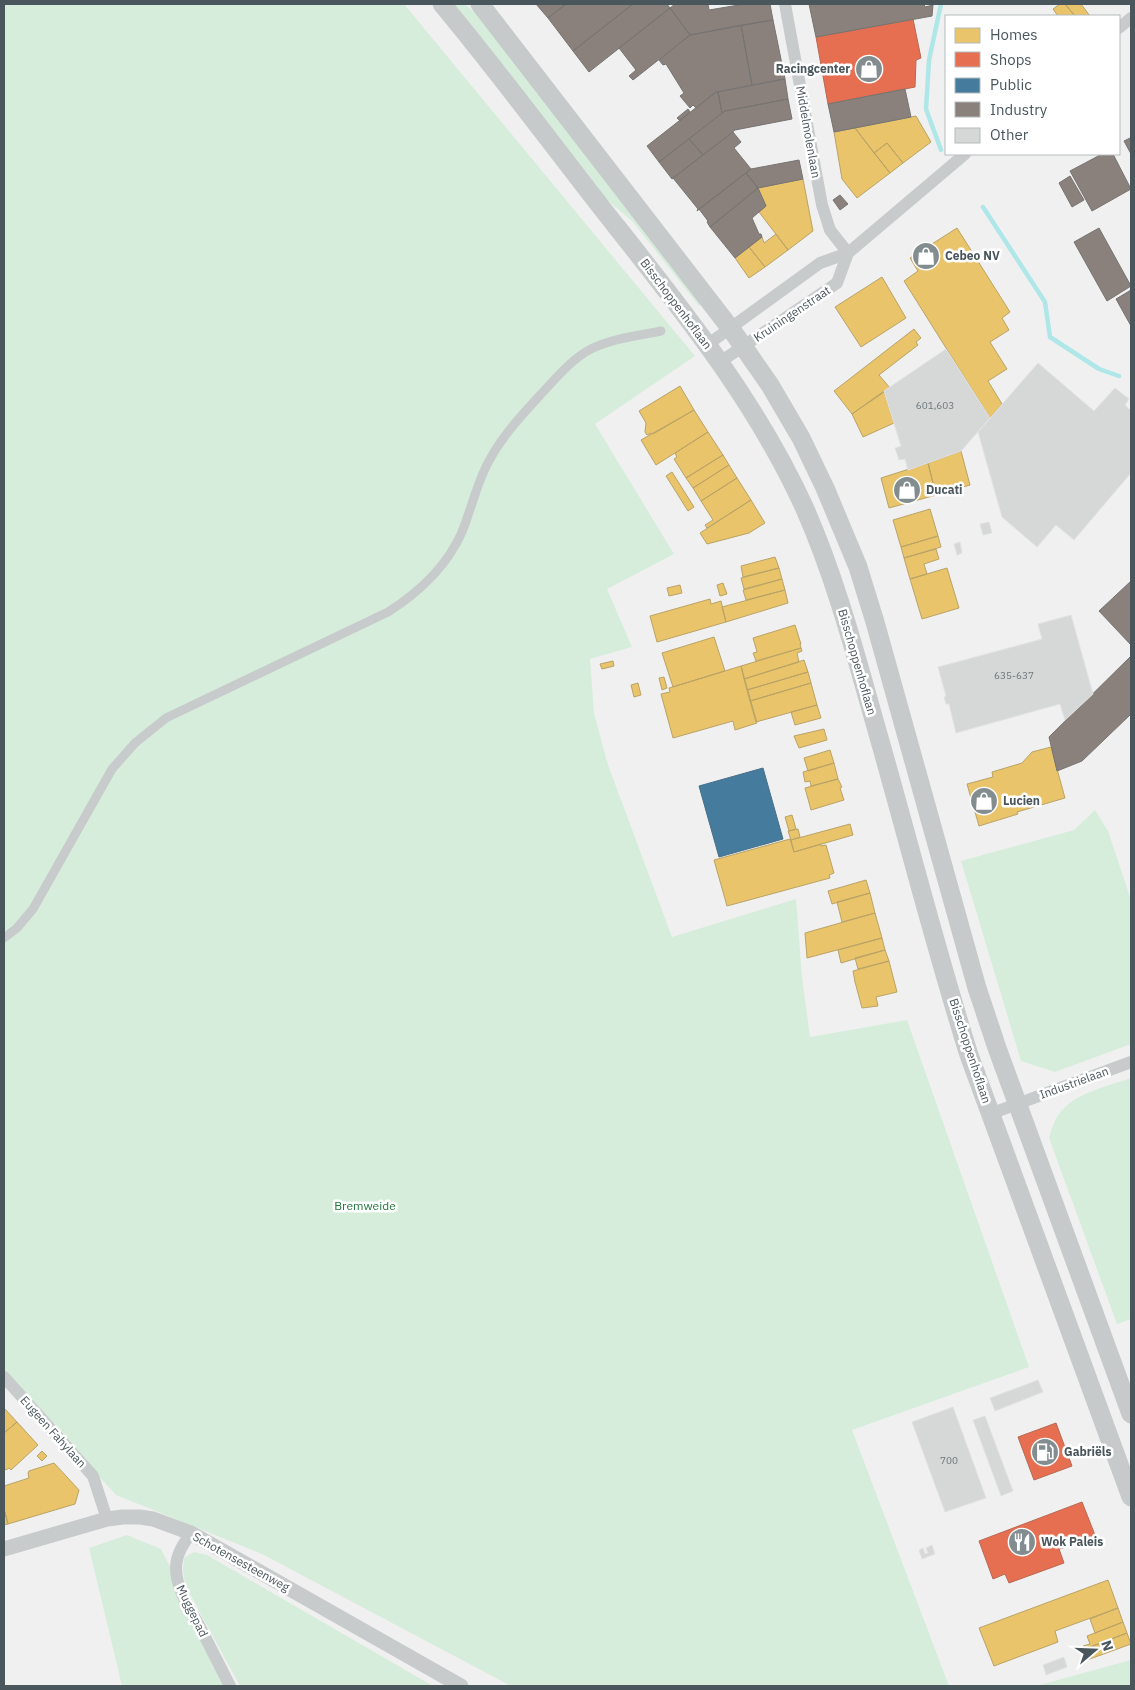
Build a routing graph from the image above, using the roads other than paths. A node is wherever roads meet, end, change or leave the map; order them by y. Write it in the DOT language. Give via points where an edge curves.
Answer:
graph roads {
  1 [pos="442,4"];
  2 [pos="480,4"];
  3 [pos="785,4"];
  4 [pos="1131,18"];
  5 [pos="1120,27"];
  6 [pos="964,155"];
  7 [pos="848,253"];
  8 [pos="732,329"];
  9 [pos="661,331"];
  10 [pos="707,345"];
  11 [pos="744,346"];
  12 [pos="720,362"];
  13 [pos="4,938"];
  14 [pos="1131,1062"];
  15 [pos="1017,1104"];
  16 [pos="990,1114"];
  17 [pos="4,1377"];
  18 [pos="1131,1414"];
  19 [pos="1131,1498"];
  20 [pos="107,1519"];
  21 [pos="191,1534"];
  22 [pos="4,1549"];
  23 [pos="230,1686"];
  24 [pos="461,1686"];
  1 -- 10 [label="main road, Bisschoppenhoflaan"];
  2 -- 8 [label="main road"];
  3 -- 7 [label="street, Middelmolenlaan" via="822,205 830,230"];
  4 -- 5 [label="street"];
  6 -- 7 [label="street, Kruiningenstraat"];
  7 -- 8 [label="street, Kruiningenstraat" via="820,263"];
  7 -- 11 [label="street, Kruiningenstraat" via="837,283"];
  8 -- 10 [label="street, Kruiningenstraat"];
  8 -- 11 [label="main road"];
  9 -- 13 [label="street" via="624,337 590,350 554,380 498,445 454,547 439,569 413,594 388,612 166,718 135,742 112,769 33,909"];
  10 -- 12 [label="main road, Bisschoppenhoflaan"];
  11 -- 12 [label="street, Kruiningenstraat"];
  11 -- 15 [label="main road" via="782,404 813,461 858,568 876,622 977,988"];
  12 -- 16 [label="main road, Bisschoppenhoflaan" via="780,459 825,559 863,679 960,1026"];
  14 -- 15 [label="street, Industrielaan"];
  15 -- 16 [label="street, Industrielaan"];
  15 -- 18 [label="main road"];
  16 -- 19 [label="main road, Bisschoppenhoflaan"];
  17 -- 20 [label="street, Eugeen Fahylaan" via="93,1476"];
  20 -- 21 [label="street, Schotensesteenweg" via="153,1519"];
  20 -- 22 [label="street, Schotensesteenweg"];
  21 -- 23 [label="street, Muggepad" via="178,1555 177,1578"];
  21 -- 24 [label="street, Schotensesteenweg"];
}
